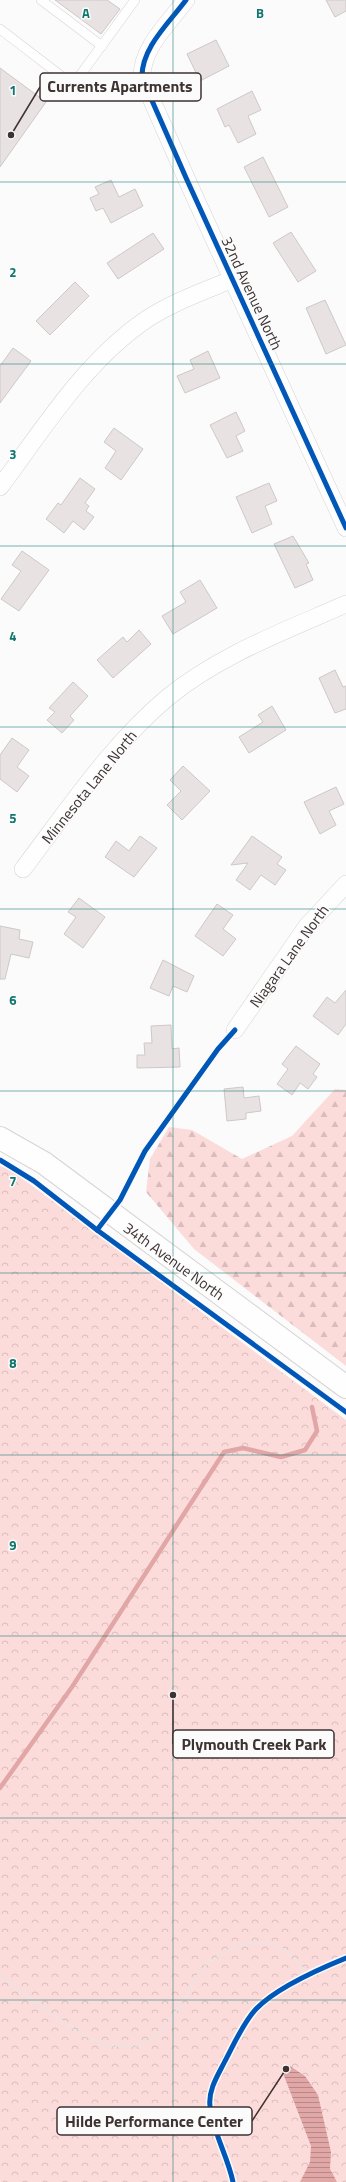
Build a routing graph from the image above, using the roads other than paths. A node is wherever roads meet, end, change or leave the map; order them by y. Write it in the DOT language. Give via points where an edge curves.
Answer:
graph roads {
  1 [pos="41,0"];
  2 [pos="135,0"];
  3 [pos="186,0"];
  4 [pos="0,30"];
  5 [pos="102,46"];
  6 [pos="232,279"];
  7 [pos="0,487"];
  8 [pos="346,528"];
  9 [pos="346,604"];
  10 [pos="23,869"];
  11 [pos="346,884"];
  12 [pos="235,1030"];
  13 [pos="0,1138"];
  14 [pos="346,1387"];
  1 -- 5 [label="lane"];
  2 -- 5 [label="lane"];
  3 -- 6 [label="street, 32nd Avenue North" via="147,53 142,66 142,78"];
  4 -- 5 [label="lane" via="73,85"];
  6 -- 7 [label="street" via="149,318 121,338 96,361"];
  6 -- 8 [label="street, 32nd Avenue North"];
  9 -- 10 [label="street, Minnesota Lane North" via="252,646 208,670 167,698 130,733 98,770"];
  11 -- 12 [label="street, Niagara Lane North" via="307,926"];
  13 -- 14 [label="street, 34th Avenue North" via="44,1163"];
}
